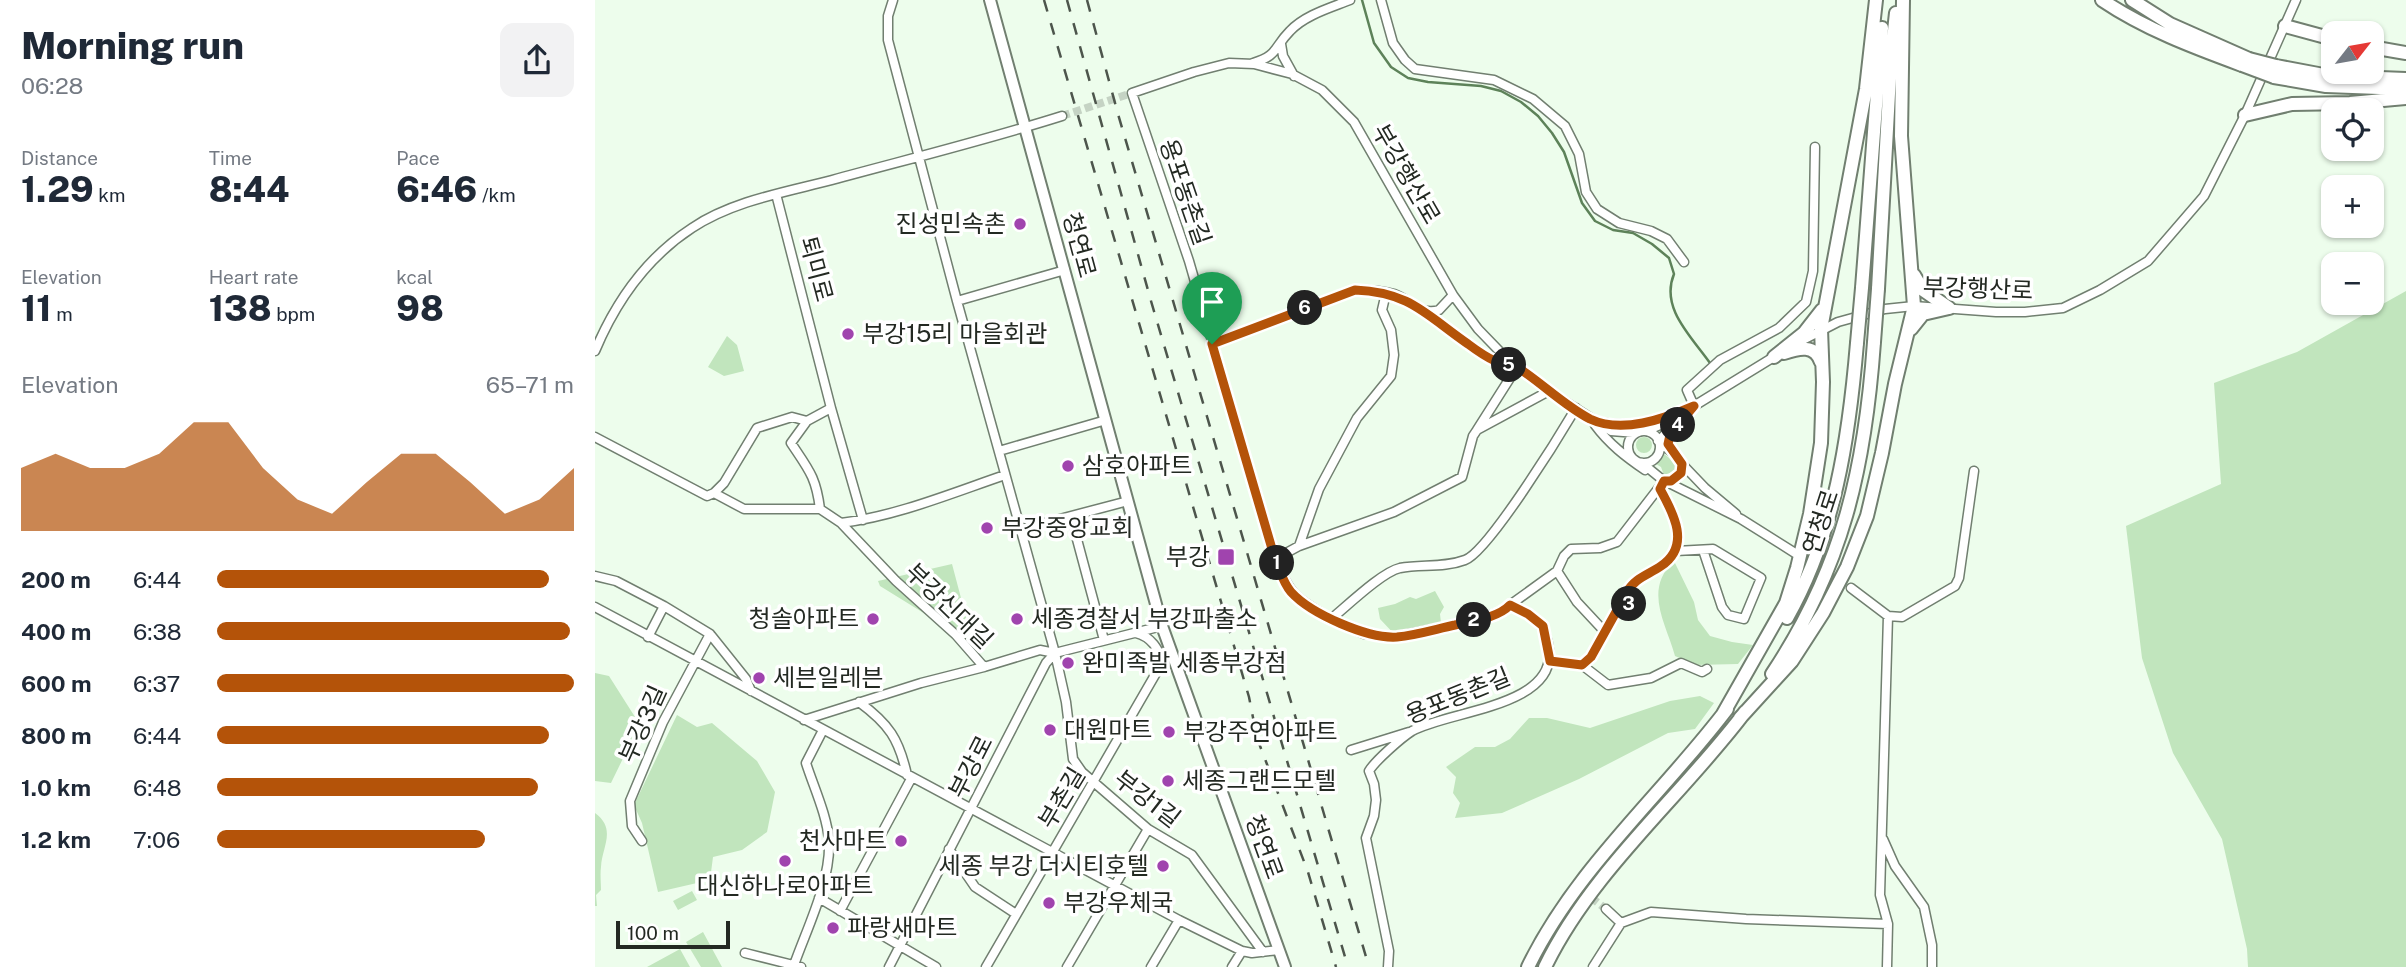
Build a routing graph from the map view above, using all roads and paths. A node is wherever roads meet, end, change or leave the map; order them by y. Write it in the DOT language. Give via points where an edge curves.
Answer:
graph roads {
  1 [pos="893,0"];
  2 [pos="990,0"];
  3 [pos="1350,0"];
  4 [pos="1381,0"];
  5 [pos="1879,0"];
  6 [pos="1900,0"];
  7 [pos="2102,0"];
  8 [pos="2132,0"];
  9 [pos="2137,0"];
  10 [pos="2296,0"];
  11 [pos="2169,24"];
  12 [pos="2285,26"];
  13 [pos="2321,36"];
  14 [pos="1281,44"];
  15 [pos="2384,49"];
  16 [pos="2406,53"];
  17 [pos="2245,62"];
  18 [pos="1249,64"];
  19 [pos="2275,71"];
  20 [pos="1294,76"];
  21 [pos="2406,79"];
  22 [pos="2406,89"];
  23 [pos="1132,93"];
  24 [pos="2406,98"];
  25 [pos="2245,115"];
  26 [pos="1062,116"];
  27 [pos="1025,127"];
  28 [pos="1815,147"];
  29 [pos="919,157"];
  30 [pos="776,194"];
  31 [pos="1684,262"];
  32 [pos="1065,270"];
  33 [pos="1912,271"];
  34 [pos="1386,293"];
  35 [pos="1453,295"];
  36 [pos="1828,297"];
  37 [pos="957,301"];
  38 [pos="1914,306"];
  39 [pos="1949,308"];
  40 [pos="1424,312"];
  41 [pos="1821,329"];
  42 [pos="1907,335"];
  43 [pos="1212,344"];
  44 [pos="595,351"];
  45 [pos="1774,357"];
  46 [pos="1517,367"];
  47 [pos="1822,369"];
  48 [pos="1549,391"];
  49 [pos="831,408"];
  50 [pos="1576,408"];
  51 [pos="1691,409"];
  52 [pos="1592,419"];
  53 [pos="1106,420"];
  54 [pos="807,421"];
  55 [pos="1478,430"];
  56 [pos="1640,432"];
  57 [pos="595,437"];
  58 [pos="1658,441"];
  59 [pos="999,451"];
  60 [pos="1629,452"];
  61 [pos="1673,453"];
  62 [pos="1642,463"];
  63 [pos="1682,464"];
  64 [pos="1974,471"];
  65 [pos="1005,475"];
  66 [pos="1662,485"];
  67 [pos="714,493"];
  68 [pos="1128,501"];
  69 [pos="820,509"];
  70 [pos="1071,517"];
  71 [pos="1741,519"];
  72 [pos="863,520"];
  73 [pos="841,523"];
  74 [pos="1022,529"];
  75 [pos="1299,546"];
  76 [pos="1703,550"];
  77 [pos="1677,551"];
  78 [pos="1795,553"];
  79 [pos="1275,559"];
  80 [pos="1557,571"];
  81 [pos="595,576"];
  82 [pos="1851,588"];
  83 [pos="1510,605"];
  84 [pos="664,606"];
  85 [pos="595,607"];
  86 [pos="1888,616"];
  87 [pos="1331,619"];
  88 [pos="1162,626"];
  89 [pos="1605,632"];
  90 [pos="1136,633"];
  91 [pos="710,634"];
  92 [pos="648,636"];
  93 [pos="1104,640"];
  94 [pos="1170,649"];
  95 [pos="1055,653"];
  96 [pos="1550,661"];
  97 [pos="694,662"];
  98 [pos="1164,663"];
  99 [pos="1582,665"];
  100 [pos="985,667"];
  101 [pos="1707,669"];
  102 [pos="751,691"];
  103 [pos="859,702"];
  104 [pos="1723,715"];
  105 [pos="1740,718"];
  106 [pos="804,720"];
  107 [pos="823,730"];
  108 [pos="1412,731"];
  109 [pos="1350,750"];
  110 [pos="909,776"];
  111 [pos="1094,782"];
  112 [pos="971,809"];
  113 [pos="1148,829"];
  114 [pos="1883,838"];
  115 [pos="642,841"];
  116 [pos="949,849"];
  117 [pos="1051,853"];
  118 [pos="1114,887"];
  119 [pos="819,898"];
  120 [pos="1607,909"];
  121 [pos="840,911"];
  122 [pos="1016,914"];
  123 [pos="1179,920"];
  124 [pos="1621,923"];
  125 [pos="1888,924"];
  126 [pos="900,945"];
  127 [pos="1279,950"];
  128 [pos="1242,951"];
  129 [pos="1263,952"];
  130 [pos="745,953"];
  131 [pos="797,966"];
  132 [pos="889,967"];
  133 [pos="936,967"];
  134 [pos="986,967"];
  135 [pos="1067,967"];
  136 [pos="1151,967"];
  137 [pos="1233,967"];
  138 [pos="1285,967"];
  139 [pos="1388,967"];
  140 [pos="1528,967"];
  141 [pos="1545,967"];
  142 [pos="1593,967"];
  143 [pos="1887,967"];
  144 [pos="1932,967"];
  1 -- 29 [label="street" via="888,40"];
  2 -- 27 [label="main road, 청연로"];
  3 -- 14 [label="street" via="1309,17"];
  4 -- 31 [label="street" via="1393,43 1415,69 1494,80 1533,99 1565,125 1579,154 1586,192 1597,209 1619,223 1667,239"];
  5 -- 36 [label="highway"];
  5 -- 104 [label="highway, 연청로, bridge" via="1881,33 1862,288 1844,455 1833,505 1800,595"];
  6 -- 33 [label="highway" via="1901,136"];
  6 -- 105 [label="highway, 연청로, bridge" via="1891,58 1870,396 1849,511 1808,613 1785,655"];
  7 -- 17 [label="highway" via="2130,19 2187,45"];
  8 -- 11 [label="highway"];
  9 -- 11 [label="highway"];
  10 -- 12 [label="street, 부강행산로"];
  11 -- 17 [label="highway"];
  12 -- 13 [label="highway"];
  12 -- 25 [label="street, 부강행산로"];
  14 -- 18 [label="street" via="1265,60"];
  14 -- 20 [label="street"];
  15 -- 16 [label="highway"];
  17 -- 19 [label="highway, bridge"];
  18 -- 20 [label="street, 부강행산로"];
  18 -- 23 [label="street, 부강행산로" via="1229,63"];
  19 -- 21 [label="highway"];
  19 -- 22 [label="highway" via="2326,86"];
  20 -- 35 [label="street, 부강행산로" via="1322,90 1354,122"];
  23 -- 43 [label="street, 용포동촌길"];
  24 -- 25 [label="highway" via="2292,104"];
  25 -- 39 [label="street, 부강행산로" via="2204,196 2148,261 2063,308 1996,312"];
  26 -- 27 [label="street"];
  27 -- 29 [label="street"];
  27 -- 32 [label="main road, 청연로"];
  28 -- 51 [label="street" via="1813,271 1806,302 1780,328 1720,360 1703,375 1687,390"];
  29 -- 30 [label="street"];
  29 -- 37 [label="street"];
  30 -- 44 [label="street" via="716,215 664,249 621,297"];
  30 -- 49 [label="street, 퇴미로"];
  32 -- 37 [label="street"];
  32 -- 53 [label="main road, 청연로"];
  33 -- 38 [label="highway"];
  33 -- 39 [label="highway" via="1923,290"];
  34 -- 40 [label="street"];
  34 -- 43 [label="street" via="1355,290 1339,294"];
  34 -- 75 [label="street" via="1383,310 1394,355 1391,376 1357,418 1319,489"];
  35 -- 40 [label="street" via="1439,310"];
  35 -- 46 [label="street, 부강행산로" via="1478,329"];
  36 -- 41 [label="highway"];
  36 -- 45 [label="highway" via="1804,333"];
  37 -- 59 [label="street"];
  38 -- 39 [label="street, 부강행산로"];
  38 -- 41 [label="street, 부강행산로" via="1885,309"];
  38 -- 42 [label="highway"];
  39 -- 42 [label="highway" via="1923,314"];
  40 -- 46 [label="street" via="1468,345 1497,362"];
  41 -- 45 [label="street, 부강행산로"];
  41 -- 47 [label="highway"];
  42 -- 105 [label="highway" via="1867,516 1847,567 1792,661"];
  43 -- 79 [label="street, 용포동촌길"];
  45 -- 47 [label="highway" via="1804,347 1819,356"];
  45 -- 51 [label="street, 부강행산로"];
  46 -- 48 [label="street, 부강행산로"];
  46 -- 55 [label="street"];
  47 -- 104 [label="highway" via="1821,443 1797,568 1786,603"];
  48 -- 50 [label="street, 부강행산로"];
  48 -- 55 [label="street"];
  49 -- 54 [label="street"];
  49 -- 72 [label="street"];
  50 -- 52 [label="street, 부강행산로"];
  50 -- 87 [label="street" via="1507,516 1477,552 1467,560 1397,569"];
  51 -- 52 [label="street" via="1626,425"];
  51 -- 56 [label="street"];
  51 -- 58 [label="street, 부강행산로"];
  51 -- 61 [label="street, 부강행산로" via="1670,435"];
  52 -- 56 [label="street" via="1611,431"];
  52 -- 60 [label="street"];
  52 -- 66 [label="street" via="1606,439"];
  53 -- 59 [label="street"];
  53 -- 68 [label="main road, 청연로"];
  54 -- 67 [label="street" via="792,417 757,428"];
  54 -- 69 [label="street" via="791,443 817,486"];
  55 -- 75 [label="street" via="1462,478 1394,512"];
  56 -- 58 [label="street" via="1653,434"];
  56 -- 60 [label="street" via="1630,439"];
  57 -- 67 [label="street" via="706,496"];
  58 -- 61 [label="street"];
  58 -- 62 [label="street, 부강행산로" via="1655,458"];
  59 -- 65 [label="street"];
  60 -- 62 [label="street"];
  61 -- 63 [label="street"];
  62 -- 66 [label="street"];
  63 -- 66 [label="street" via="1681,473"];
  63 -- 71 [label="street"];
  64 -- 86 [label="street" via="1955,586 1902,617"];
  65 -- 72 [label="street"];
  65 -- 74 [label="street"];
  66 -- 71 [label="street"];
  66 -- 77 [label="street" via="1675,523"];
  66 -- 80 [label="street, 용포동촌길" via="1617,542 1571,550"];
  67 -- 69 [label="street" via="744,509"];
  68 -- 70 [label="street"];
  68 -- 88 [label="main road, 청연로"];
  69 -- 73 [label="street"];
  70 -- 74 [label="street"];
  70 -- 93 [label="street"];
  71 -- 78 [label="street"];
  72 -- 73 [label="street"];
  73 -- 100 [label="street, 부강신대길"];
  74 -- 95 [label="street"];
  75 -- 79 [label="street"];
  76 -- 76 [label="street" via="1713,549 1761,578 1744,619 1728,615 1722,607"];
  76 -- 77 [label="street"];
  77 -- 89 [label="street" via="1629,588 1630,608 1616,612"];
  79 -- 87 [label="street, 용포동촌길" via="1290,591"];
  80 -- 83 [label="street, 용포동촌길"];
  80 -- 89 [label="street"];
  81 -- 84 [label="street"];
  82 -- 86 [label="street"];
  83 -- 87 [label="street, 용포동촌길" via="1464,623 1395,637 1364,634"];
  83 -- 96 [label="street" via="1543,626"];
  84 -- 91 [label="street"];
  84 -- 92 [label="street"];
  85 -- 92 [label="street"];
  86 -- 114 [label="street"];
  88 -- 90 [label="street"];
  88 -- 94 [label="main road, 청연로"];
  89 -- 99 [label="street"];
  90 -- 93 [label="street"];
  90 -- 98 [label="street" via="1153,643"];
  91 -- 97 [label="street, 부강3길"];
  91 -- 102 [label="street"];
  92 -- 97 [label="street"];
  93 -- 95 [label="street"];
  94 -- 98 [label="street, 부촌길"];
  94 -- 127 [label="main road, 청연로"];
  95 -- 100 [label="street, 부강신대길" via="1040,650"];
  95 -- 111 [label="street, 부강1길" via="1073,759"];
  95 -- 112 [label="street, 부강로"];
  96 -- 99 [label="street"];
  96 -- 108 [label="street, 용포동촌길" via="1538,682 1521,694"];
  97 -- 102 [label="street"];
  97 -- 115 [label="street, 부강3길" via="630,801 632,826"];
  98 -- 111 [label="street, 부촌길"];
  99 -- 101 [label="street" via="1608,685 1651,678 1681,663 1702,672"];
  100 -- 103 [label="street"];
  102 -- 106 [label="street"];
  103 -- 106 [label="street"];
  103 -- 110 [label="street" via="891,730"];
  104 -- 140 [label="highway, 연청로" via="1617,836"];
  105 -- 141 [label="highway, 연청로" via="1629,846"];
  106 -- 107 [label="street"];
  107 -- 110 [label="street"];
  107 -- 119 [label="street" via="806,763 829,842"];
  108 -- 109 [label="street"];
  108 -- 139 [label="street, 용포동촌길" via="1369,771 1376,800 1366,838 1389,951"];
  110 -- 112 [label="street"];
  110 -- 121 [label="street"];
  111 -- 113 [label="street, 부강1길"];
  111 -- 117 [label="street, 부촌길"];
  112 -- 116 [label="street, 부강로"];
  112 -- 117 [label="street"];
  113 -- 118 [label="street"];
  113 -- 129 [label="street, 부강1길" via="1192,855"];
  114 -- 125 [label="street" via="1880,895"];
  114 -- 144 [label="street" via="1895,866 1924,906"];
  116 -- 122 [label="street" via="975,887"];
  116 -- 126 [label="street, 부강로"];
  117 -- 118 [label="street"];
  117 -- 122 [label="street, 부촌길"];
  118 -- 123 [label="street"];
  118 -- 135 [label="street"];
  119 -- 121 [label="street"];
  119 -- 131 [label="street"];
  120 -- 124 [label="street"];
  121 -- 126 [label="street"];
  122 -- 134 [label="street, 부촌길"];
  123 -- 128 [label="street"];
  123 -- 136 [label="street"];
  124 -- 125 [label="street" via="1651,912"];
  124 -- 142 [label="street"];
  125 -- 143 [label="street"];
  126 -- 132 [label="street, 부강로"];
  126 -- 133 [label="street"];
  127 -- 129 [label="street"];
  127 -- 138 [label="main road, 청연로"];
  128 -- 129 [label="street"];
  128 -- 137 [label="street"];
  130 -- 131 [label="street"];
}
